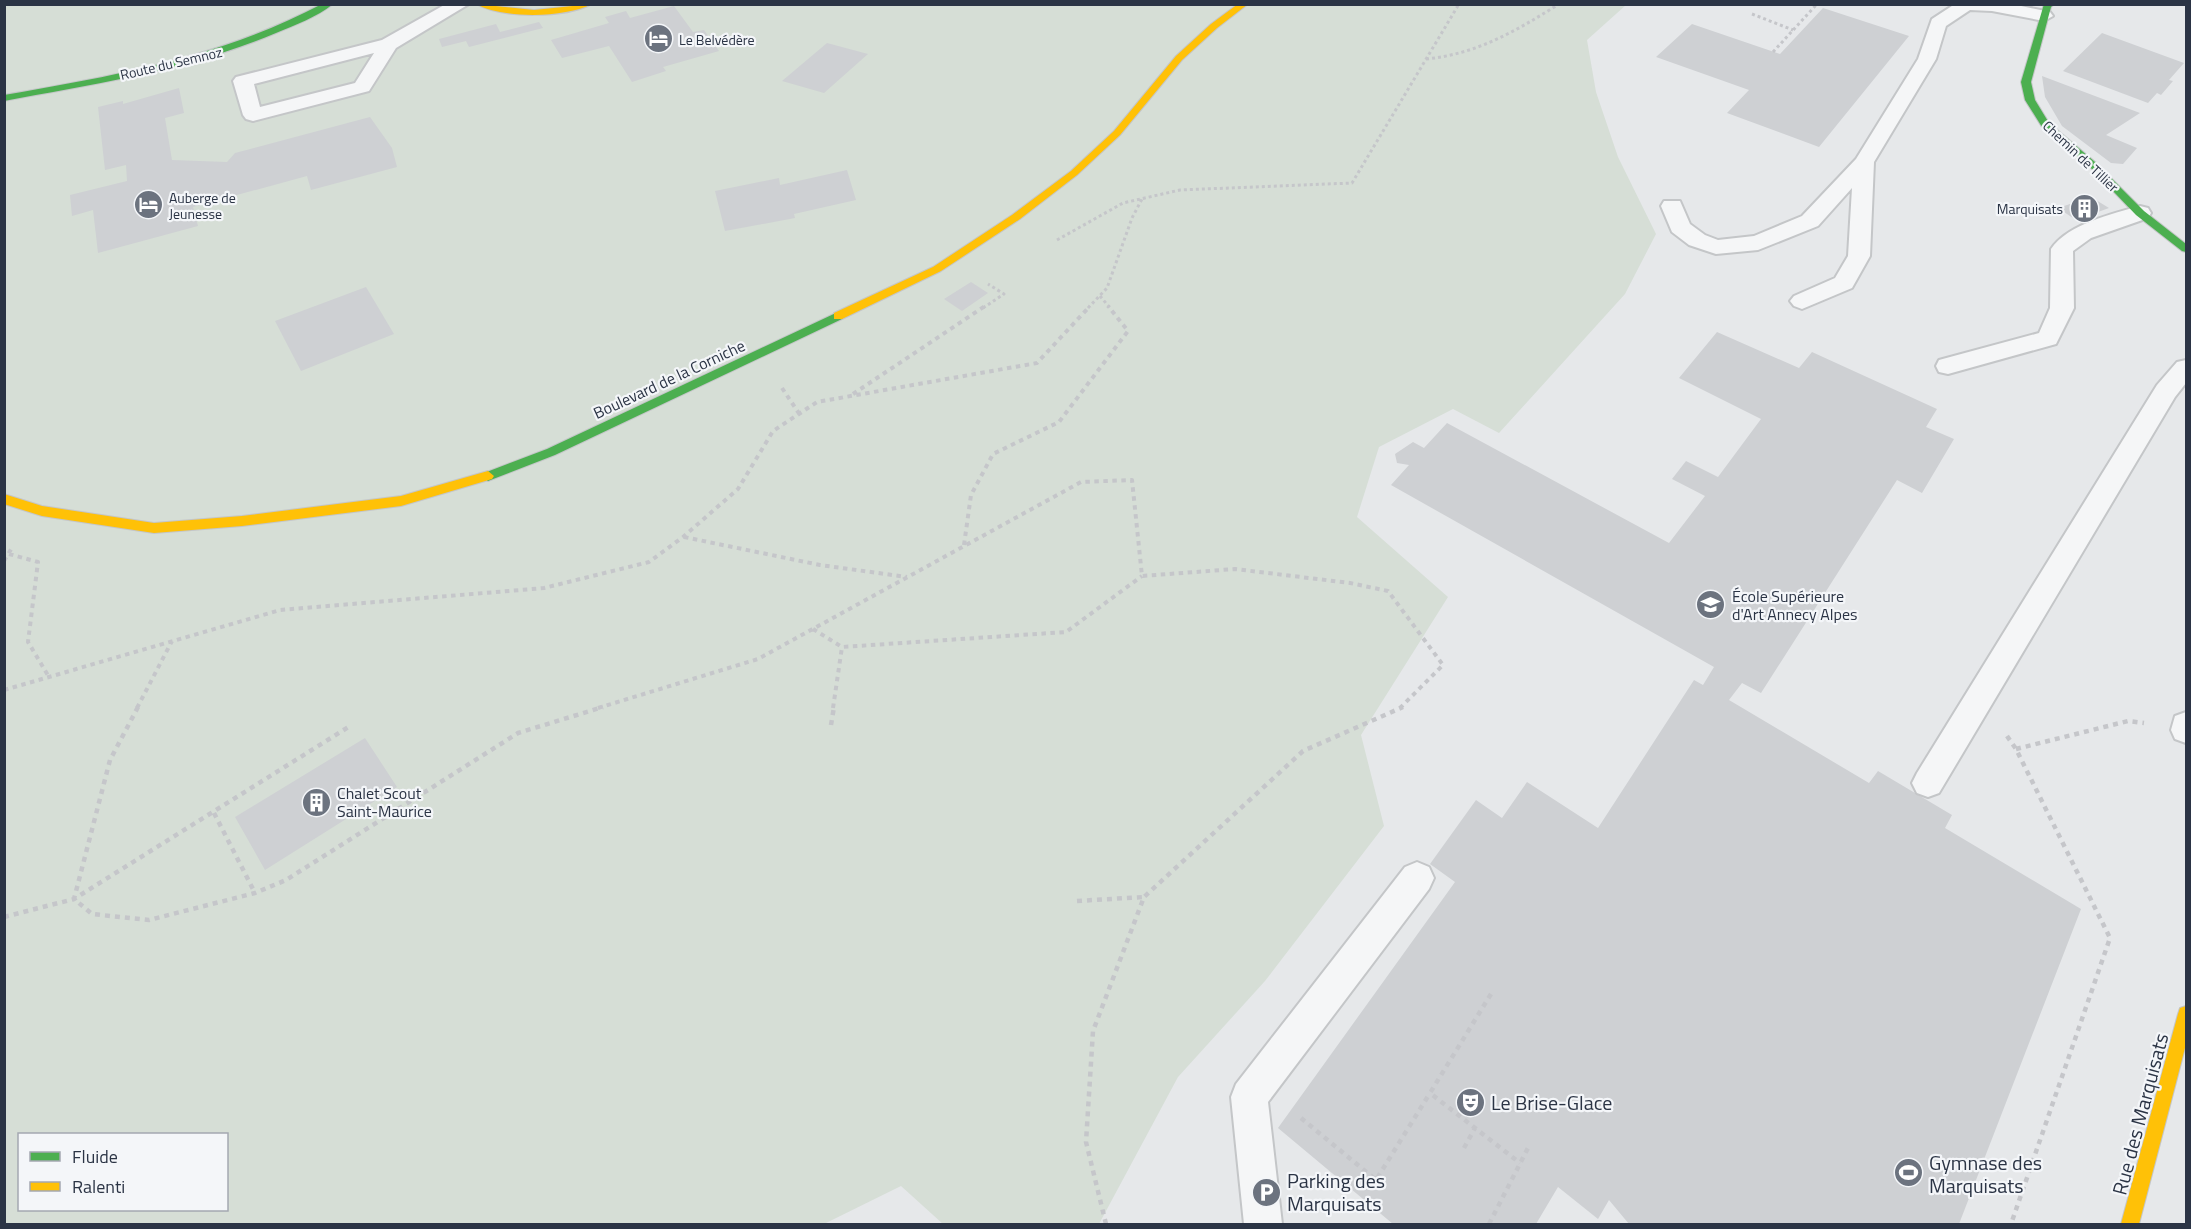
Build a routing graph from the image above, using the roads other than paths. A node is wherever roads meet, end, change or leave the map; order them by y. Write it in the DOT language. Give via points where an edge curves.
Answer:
graph roads {
  1 [pos="329,4"];
  2 [pos="460,4"];
  3 [pos="480,4"];
  4 [pos="588,4"];
  5 [pos="1244,4"];
  6 [pos="2047,10"];
  7 [pos="389,44"];
  8 [pos="4,98"];
  9 [pos="1864,162"];
  10 [pos="1672,206"];
  11 [pos="2140,213"];
  12 [pos="2187,249"];
  13 [pos="1802,301"];
  14 [pos="1948,366"];
  15 [pos="2187,368"];
  16 [pos="4,499"];
  17 [pos="1928,783"];
  18 [pos="1417,878"];
  19 [pos="2187,1014"];
  20 [pos="1263,1224"];
  21 [pos="2130,1224"];
  1 -- 8 [label="main road, Route du Semnoz" via="287,28 216,54"];
  2 -- 7 [label="lane"];
  3 -- 4 [label="main road" via="509,13 531,13 557,12"];
  5 -- 16 [label="main road, Boulevard de la Corniche" via="1179,58 1117,133 1074,173 937,269 550,452 464,485 401,501 242,521 154,528 42,511"];
  6 -- 9 [label="lane" via="1966,5 1938,23 1927,59"];
  6 -- 11 [label="main road, Chemin de Tillier" via="2026,82 2030,99 2045,125 2092,164"];
  7 -- 7 [label="lane" via="243,81 253,115 362,87"];
  9 -- 10 [label="lane" via="1810,221 1758,243 1716,247 1697,240 1680,227"];
  9 -- 13 [label="lane" via="1859,256 1844,283"];
  11 -- 12 [label="main road, Chemin de Tillier"];
  11 -- 14 [label="lane" via="2083,233 2061,249 2062,308 2048,338"];
  15 -- 17 [label="lane" via="2166,391"];
  18 -- 20 [label="lane" via="1249,1097"];
  19 -- 21 [label="main road, Rue des Marquisats"];
}
